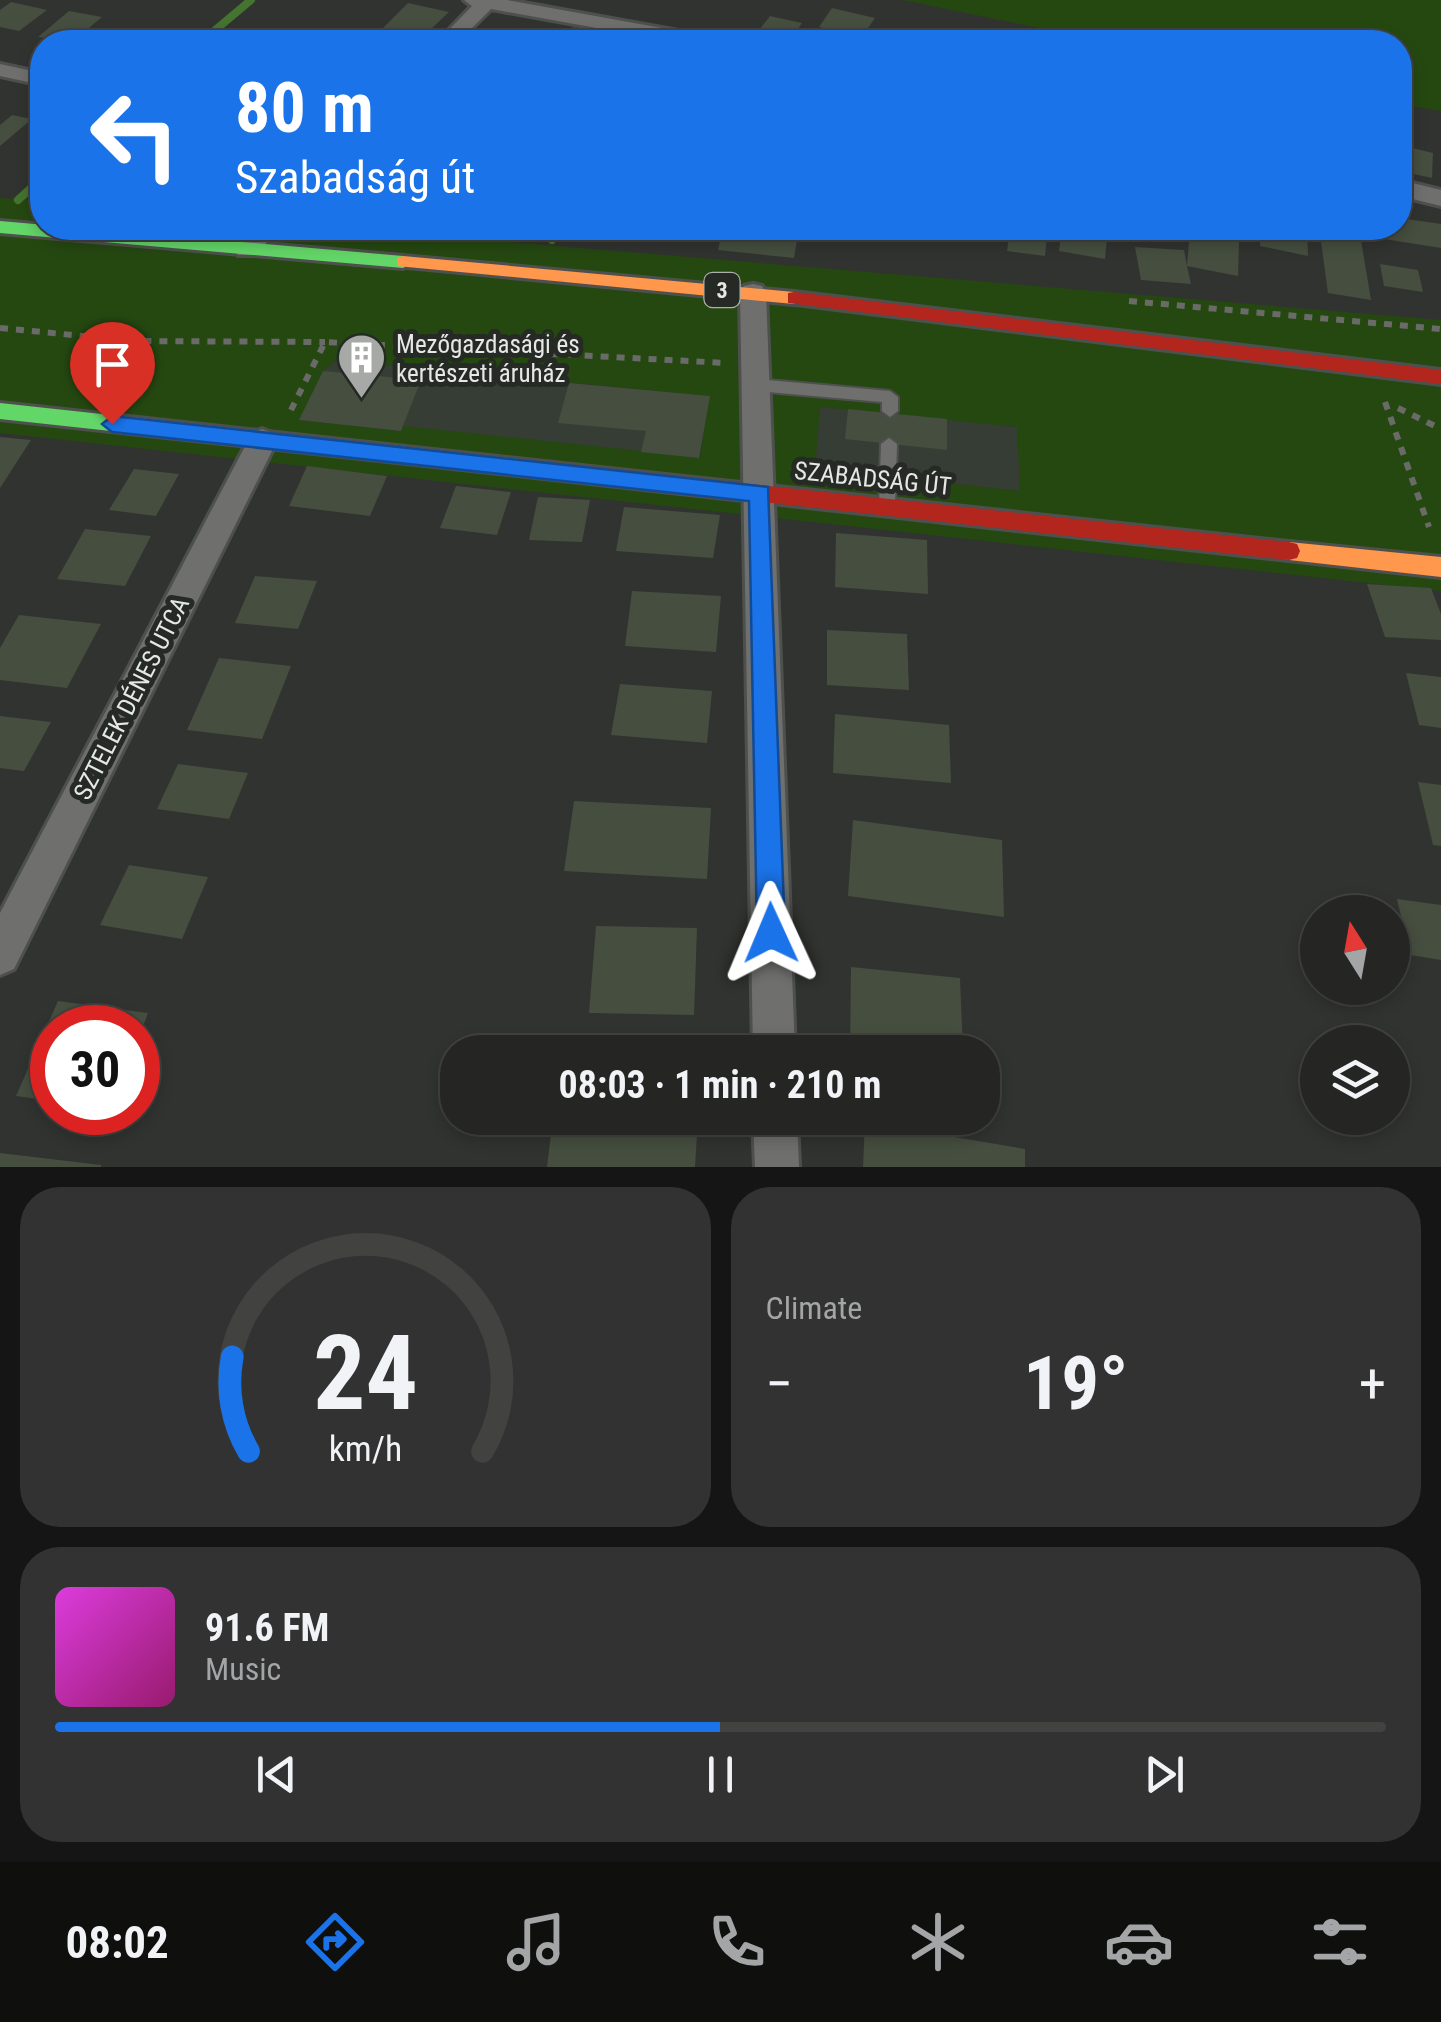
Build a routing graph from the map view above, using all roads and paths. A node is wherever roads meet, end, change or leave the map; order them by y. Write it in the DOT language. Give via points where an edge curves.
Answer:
graph roads {
  1 [pos="480,1"];
  2 [pos="457,30"];
  3 [pos="640,30"];
  4 [pos="0,70"];
  5 [pos="30,76"];
  6 [pos="1412,191"];
  7 [pos="1441,198"];
  8 [pos="0,227"];
  9 [pos="30,230"];
  10 [pos="145,240"];
  11 [pos="255,240"];
  12 [pos="246,249"];
  13 [pos="753,293"];
  14 [pos="0,328"];
  15 [pos="1441,329"];
  16 [pos="325,342"];
  17 [pos="1375,366"];
  18 [pos="755,375"];
  19 [pos="1441,377"];
  20 [pos="890,410"];
  21 [pos="0,411"];
  22 [pos="1441,430"];
  23 [pos="268,442"];
  24 [pos="889,444"];
  25 [pos="760,493"];
  26 [pos="887,507"];
  27 [pos="1438,555"];
  28 [pos="0,955"];
  29 [pos="774,1035"];
  30 [pos="776,1135"];
  31 [pos="777,1167"];
  1 -- 2 [label="street"];
  1 -- 3 [label="street"];
  4 -- 5 [label="street"];
  6 -- 7 [label="street"];
  8 -- 9 [label="main road, 3"];
  10 -- 12 [label="main road, 3"];
  11 -- 12 [label="street"];
  12 -- 13 [label="main road, 3"];
  13 -- 17 [label="main road, 3"];
  13 -- 18 [label="street"];
  14 -- 16 [label="path" via="135,341"];
  15 -- 17 [label="path" via="1366,323"];
  16 -- 18 [label="path"];
  16 -- 23 [label="path"];
  17 -- 19 [label="main road, 3"];
  18 -- 20 [label="lane" via="890,397"];
  18 -- 25 [label="street"];
  21 -- 23 [label="main road, SZABADSÁG ÚT"];
  22 -- 27 [label="path" via="1384,400"];
  23 -- 25 [label="main road, SZABADSÁG ÚT"];
  23 -- 28 [label="street, SZTELEK DÉNES UTCA"];
  24 -- 26 [label="lane"];
  25 -- 26 [label="main road, SZABADSÁG ÚT"];
  25 -- 29 [label="street"];
  26 -- 27 [label="main road, SZABADSÁG ÚT"];
  30 -- 31 [label="street"];
}
